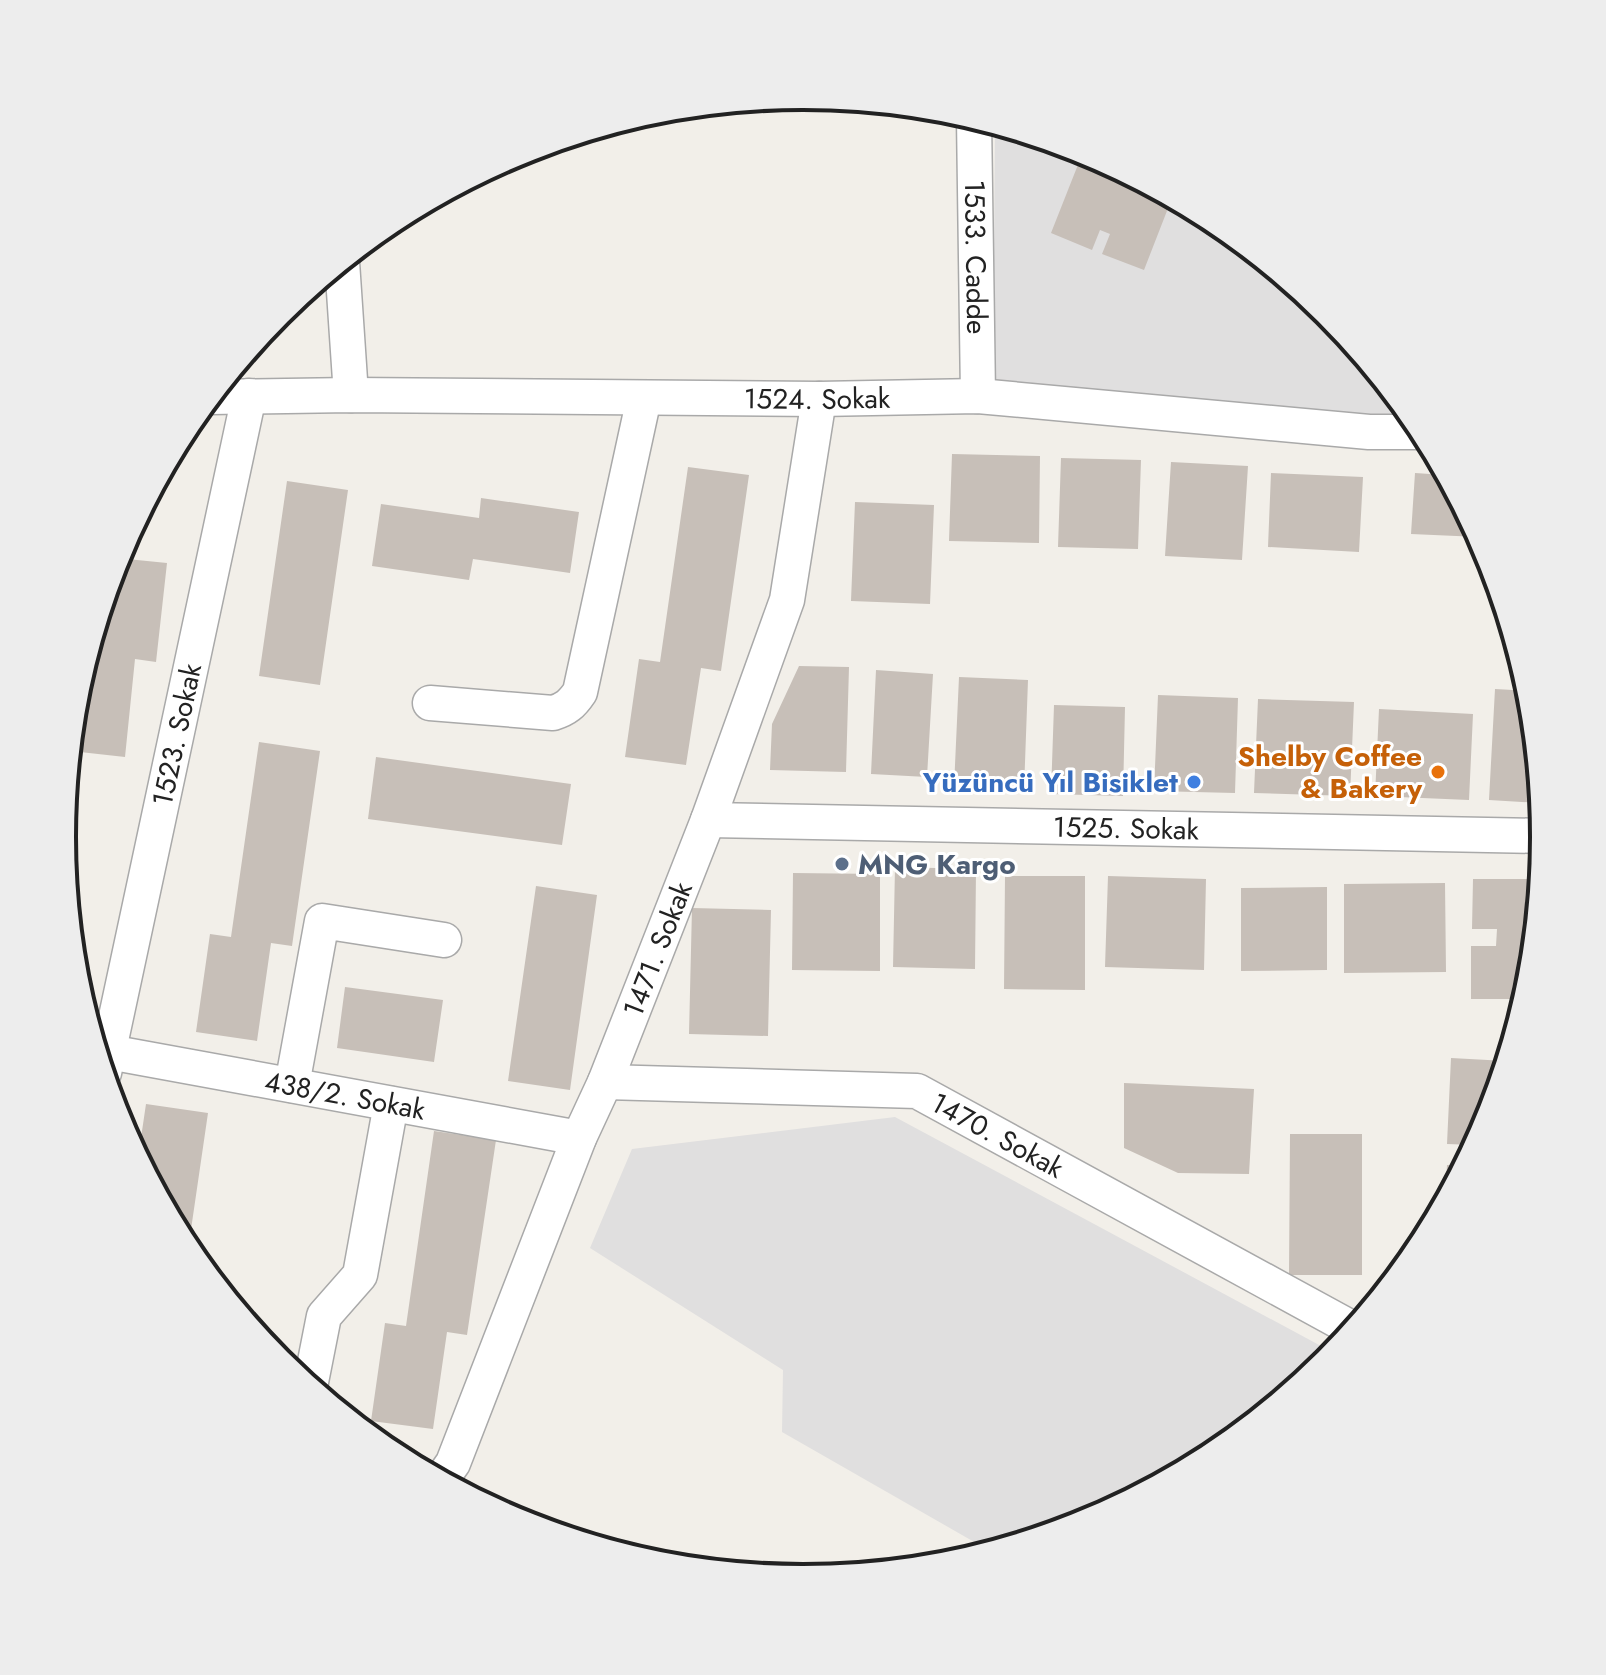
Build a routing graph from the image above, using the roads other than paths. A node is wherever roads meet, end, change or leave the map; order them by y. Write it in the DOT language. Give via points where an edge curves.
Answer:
graph roads {
  1 [pos="974,131"];
  2 [pos="343,275"];
  3 [pos="351,395"];
  4 [pos="249,396"];
  5 [pos="978,396"];
  6 [pos="225,397"];
  7 [pos="644,398"];
  8 [pos="819,399"];
  9 [pos="1406,432"];
  10 [pos="430,703"];
  11 [pos="708,820"];
  12 [pos="1530,836"];
  13 [pos="444,940"];
  14 [pos="109,1052"];
  15 [pos="113,1064"];
  16 [pos="605,1082"];
  17 [pos="292,1085"];
  18 [pos="391,1104"];
  19 [pos="579,1138"];
  20 [pos="1344,1324"];
  21 [pos="313,1374"];
  22 [pos="447,1471"];
  1 -- 5 [label="street, 1533. Cadde"];
  2 -- 3 [label="street"];
  3 -- 4 [label="street, 1524. Sokak"];
  3 -- 7 [label="street, 1524. Sokak"];
  4 -- 6 [label="street, 1524. Sokak"];
  4 -- 14 [label="street, 1523. Sokak"];
  5 -- 8 [label="street, 1524. Sokak"];
  5 -- 9 [label="street, 1524. Sokak"];
  7 -- 8 [label="street, 1524. Sokak"];
  7 -- 10 [label="street" via="574,702 553,713"];
  8 -- 11 [label="street, 1471. Sokak" via="787,600"];
  11 -- 12 [label="street, 1525. Sokak"];
  11 -- 16 [label="street, 1471. Sokak"];
  13 -- 17 [label="street" via="322,921"];
  15 -- 17 [label="street, 438/2. Sokak"];
  16 -- 19 [label="street, 1471. Sokak"];
  16 -- 20 [label="street, 1470. Sokak" via="917,1091"];
  17 -- 18 [label="street, 438/2. Sokak"];
  18 -- 19 [label="street, 438/2. Sokak"];
  18 -- 21 [label="street" via="360,1275 324,1316"];
  19 -- 22 [label="street, 1471. Sokak"];
}
